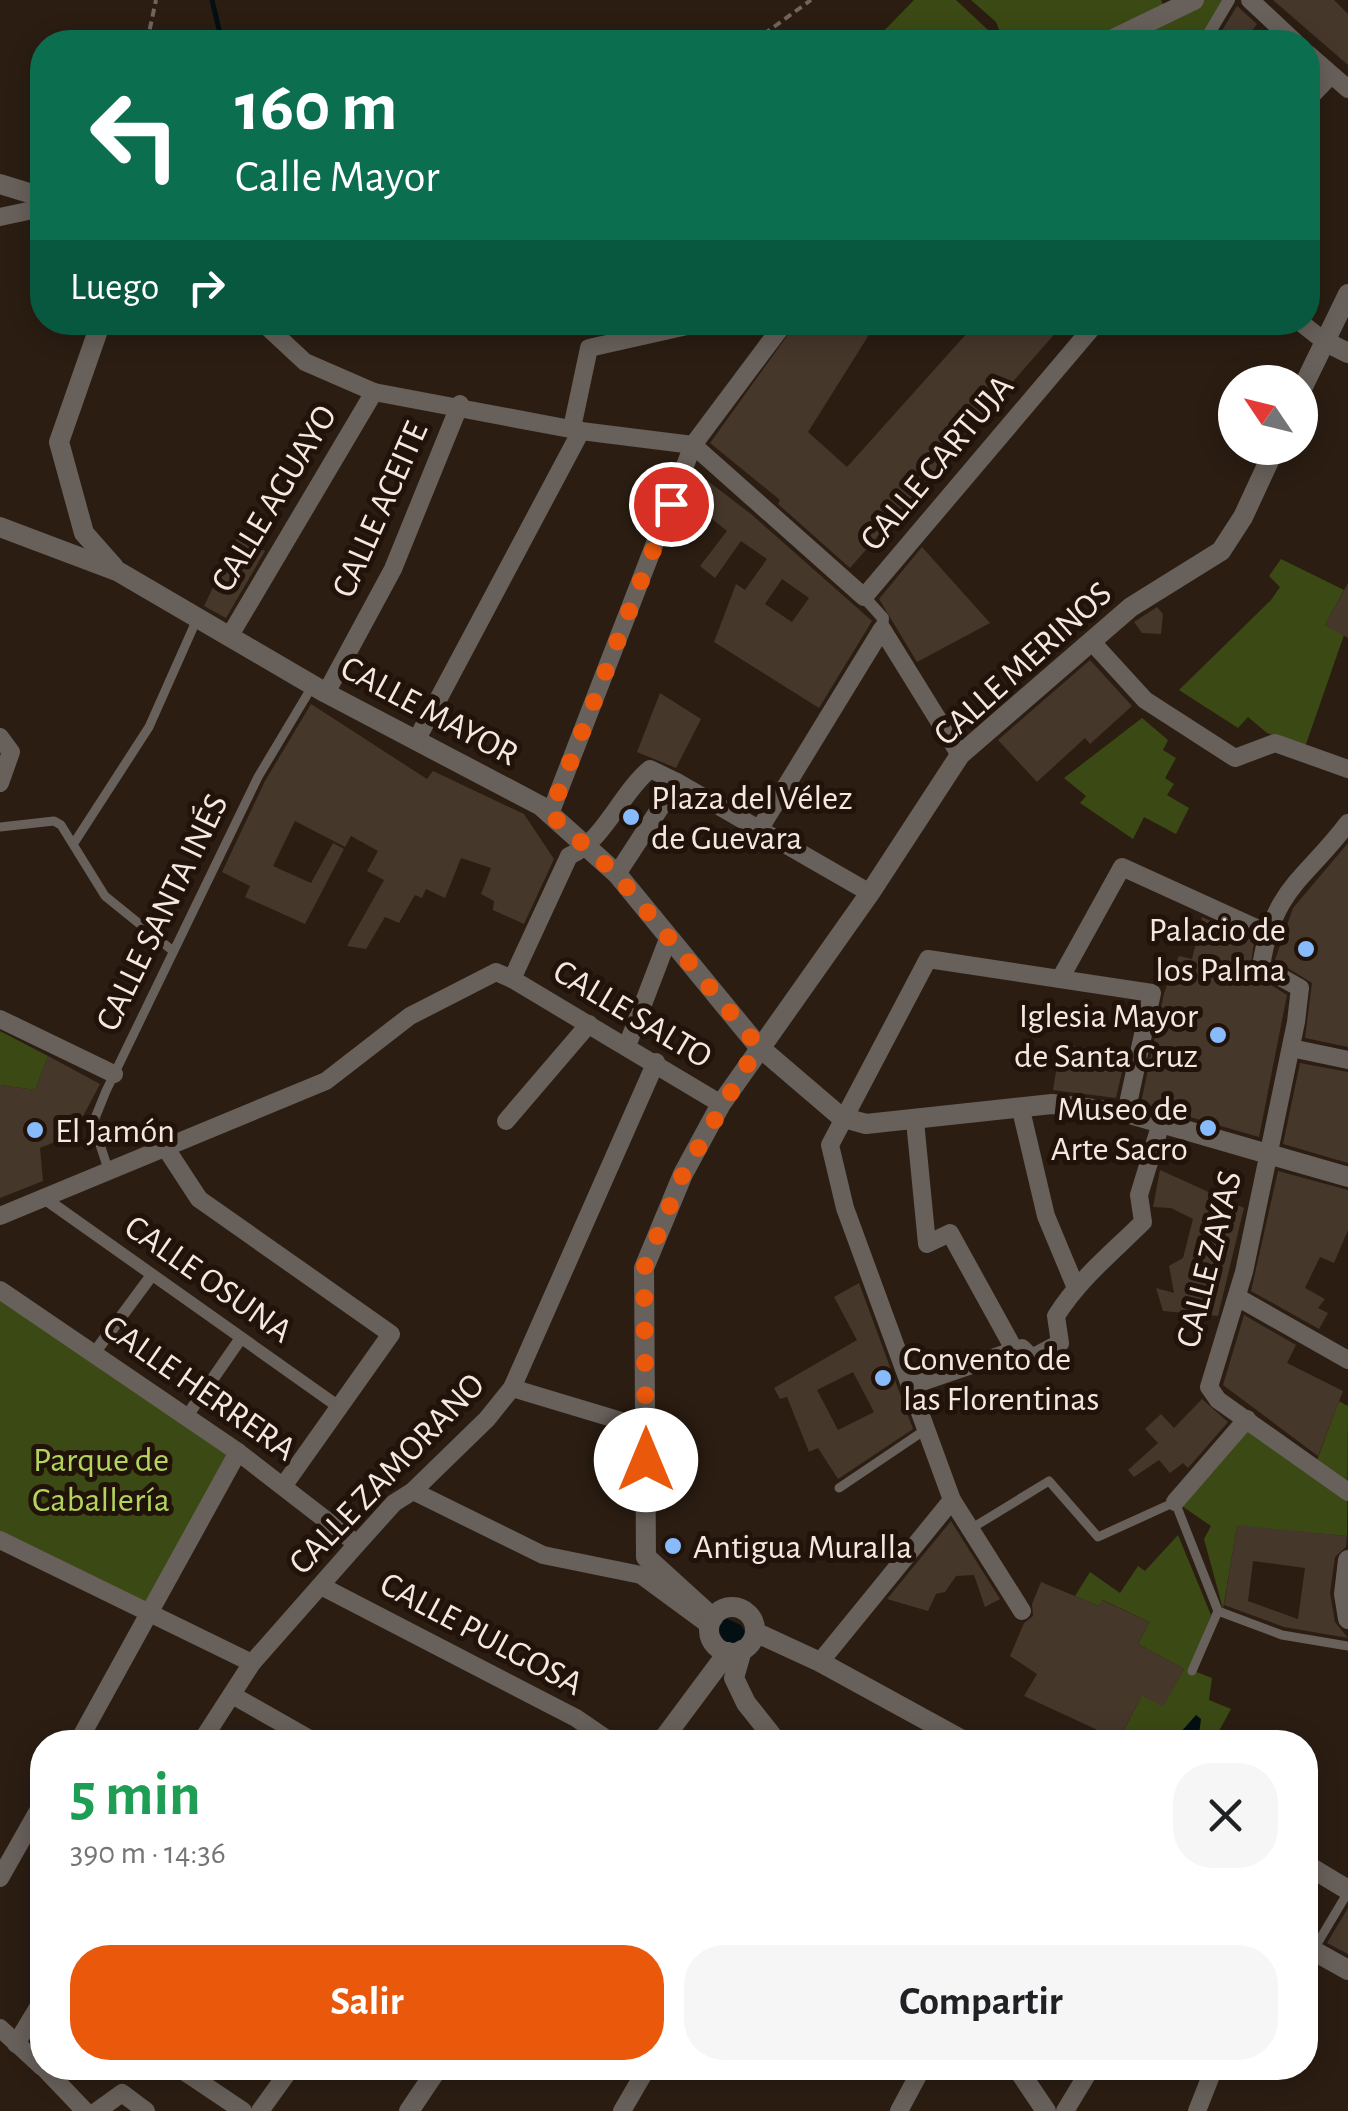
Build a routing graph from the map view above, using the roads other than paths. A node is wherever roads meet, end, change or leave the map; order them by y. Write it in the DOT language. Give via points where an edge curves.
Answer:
graph roads {
  1 [pos="1194,0"];
  2 [pos="1229,0"];
  3 [pos="1250,0"];
  4 [pos="1132,30"];
  5 [pos="1211,30"];
  6 [pos="1282,30"];
  7 [pos="1320,64"];
  8 [pos="1332,75"];
  9 [pos="1320,87"];
  10 [pos="1348,90"];
  11 [pos="0,184"];
  12 [pos="30,193"];
  13 [pos="30,212"];
  14 [pos="1,220"];
  15 [pos="1348,294"];
  16 [pos="96,335"];
  17 [pos="276,335"];
  18 [pos="647,335"];
  19 [pos="775,335"];
  20 [pos="1085,335"];
  21 [pos="1316,335"];
  22 [pos="1324,341"];
  23 [pos="1348,352"];
  24 [pos="1313,365"];
  25 [pos="374,392"];
  26 [pos="460,404"];
  27 [pos="576,430"];
  28 [pos="693,444"];
  29 [pos="1267,465"];
  30 [pos="0,527"];
  31 [pos="119,572"];
  32 [pos="864,597"];
  33 [pos="197,619"];
  34 [pos="882,628"];
  35 [pos="229,637"];
  36 [pos="1092,642"];
  37 [pos="320,689"];
  38 [pos="0,737"];
  39 [pos="417,739"];
  40 [pos="960,755"];
  41 [pos="1348,769"];
  42 [pos="676,782"];
  43 [pos="0,783"];
  44 [pos="550,814"];
  45 [pos="1348,823"];
  46 [pos="0,826"];
  47 [pos="760,830"];
  48 [pos="74,843"];
  49 [pos="585,849"];
  50 [pos="616,874"];
  51 [pos="870,893"];
  52 [pos="1267,932"];
  53 [pos="668,938"];
  54 [pos="173,951"];
  55 [pos="512,979"];
  56 [pos="1060,979"];
  57 [pos="0,1019"];
  58 [pos="589,1024"];
  59 [pos="627,1046"];
  60 [pos="758,1046"];
  61 [pos="1291,1048"];
  62 [pos="1348,1060"];
  63 [pos="656,1062"];
  64 [pos="114,1074"];
  65 [pos="721,1104"];
  66 [pos="1021,1110"];
  67 [pos="1126,1114"];
  68 [pos="841,1117"];
  69 [pos="916,1121"];
  70 [pos="506,1122"];
  71 [pos="1161,1123"];
  72 [pos="167,1150"];
  73 [pos="1267,1150"];
  74 [pos="108,1172"];
  75 [pos="1348,1178"];
  76 [pos="44,1198"];
  77 [pos="0,1216"];
  78 [pos="152,1275"];
  79 [pos="1076,1288"];
  80 [pos="0,1290"];
  81 [pos="1237,1297"];
  82 [pos="241,1338"];
  83 [pos="1015,1351"];
  84 [pos="95,1352"];
  85 [pos="1348,1360"];
  86 [pos="912,1385"];
  87 [pos="512,1388"];
  88 [pos="339,1408"];
  89 [pos="188,1416"];
  90 [pos="1247,1419"];
  91 [pos="646,1428"];
  92 [pos="927,1428"];
  93 [pos="238,1452"];
  94 [pos="284,1485"];
  95 [pos="839,1488"];
  96 [pos="413,1491"];
  97 [pos="1348,1492"];
  98 [pos="952,1500"];
  99 [pos="1176,1502"];
  100 [pos="972,1528"];
  101 [pos="0,1540"];
  102 [pos="356,1544"];
  103 [pos="1348,1560"];
  104 [pos="321,1586"];
  105 [pos="1346,1594"];
  106 [pos="1022,1611"];
  107 [pos="1218,1611"];
  108 [pos="151,1612"];
  109 [pos="1348,1619"];
  110 [pos="711,1622"];
  111 [pos="755,1632"];
  112 [pos="1348,1646"];
  113 [pos="735,1651"];
  114 [pos="820,1662"];
  115 [pos="252,1663"];
  116 [pos="1192,1671"];
  117 [pos="234,1696"];
  118 [pos="85,1730"];
  119 [pos="209,1730"];
  120 [pos="294,1730"];
  121 [pos="594,1730"];
  122 [pos="671,1730"];
  123 [pos="767,1730"];
  124 [pos="944,1730"];
  125 [pos="30,1825"];
  126 [pos="1318,1872"];
  127 [pos="0,1878"];
  128 [pos="1348,1891"];
  129 [pos="1318,1935"];
  130 [pos="1318,1953"];
  131 [pos="1348,1970"];
  132 [pos="30,2021"];
  133 [pos="0,2028"];
  134 [pos="16,2044"];
  135 [pos="30,2056"];
  136 [pos="55,2080"];
  137 [pos="197,2080"];
  138 [pos="282,2080"];
  139 [pos="430,2080"];
  140 [pos="640,2080"];
  141 [pos="916,2080"];
  142 [pos="1025,2080"];
  143 [pos="1084,2080"];
  144 [pos="1209,2080"];
  145 [pos="85,2111"];
  146 [pos="97,2111"];
  147 [pos="146,2111"];
  148 [pos="243,2111"];
  149 [pos="260,2111"];
  150 [pos="409,2111"];
  151 [pos="622,2111"];
  152 [pos="899,2111"];
  153 [pos="1046,2111"];
  154 [pos="1065,2111"];
  155 [pos="1196,2111"];
  1 -- 4 [label="street"];
  2 -- 5 [label="street"];
  3 -- 6 [label="street"];
  7 -- 8 [label="street"];
  8 -- 9 [label="street"];
  8 -- 10 [label="street"];
  11 -- 12 [label="street"];
  13 -- 14 [label="street"];
  15 -- 22 [label="street"];
  16 -- 31 [label="street" via="59,442 84,533"];
  17 -- 25 [label="street" via="305,362"];
  18 -- 27 [label="street" via="589,348"];
  19 -- 28 [label="street"];
  20 -- 32 [label="street, CALLE CARTUJA"];
  21 -- 22 [label="street"];
  22 -- 23 [label="street"];
  22 -- 24 [label="street"];
  25 -- 26 [label="street"];
  25 -- 35 [label="street, CALLE AGUAYO"];
  26 -- 27 [label="street"];
  26 -- 37 [label="street, CALLE ACEITE" via="393,569"];
  27 -- 28 [label="street"];
  27 -- 39 [label="street"];
  28 -- 32 [label="street"];
  28 -- 44 [label="street"];
  29 -- 36 [label="street, CALLE MERINOS" via="1221,551 1158,588"];
  30 -- 31 [label="street, CALLE MAYOR"];
  31 -- 33 [label="street, CALLE MAYOR"];
  32 -- 34 [label="street" via="883,618"];
  33 -- 35 [label="street, CALLE MAYOR"];
  33 -- 48 [label="lane" via="149,727"];
  34 -- 40 [label="street"];
  34 -- 47 [label="street"];
  35 -- 37 [label="street, CALLE MAYOR"];
  36 -- 40 [label="street, CALLE MERINOS"];
  36 -- 41 [label="street" via="1145,700 1235,758 1276,743"];
  37 -- 39 [label="street, CALLE MAYOR"];
  37 -- 54 [label="lane, CALLE SANTA INÉS" via="258,777"];
  38 -- 43 [label="street" via="11,752"];
  39 -- 44 [label="street, CALLE MAYOR"];
  40 -- 51 [label="street, CALLE MERINOS"];
  42 -- 47 [label="street"];
  42 -- 49 [label="street" via="650,769"];
  42 -- 50 [label="street"];
  44 -- 49 [label="street, CALLE MAYOR"];
  45 -- 52 [label="street" via="1283,896"];
  46 -- 48 [label="lane" via="54,821"];
  47 -- 51 [label="street"];
  48 -- 54 [label="lane" via="105,896"];
  49 -- 50 [label="street, CALLE MAYOR"];
  49 -- 55 [label="street" via="569,856"];
  50 -- 53 [label="street, CALLE MAYOR"];
  51 -- 60 [label="street, CALLE MERINOS"];
  52 -- 56 [label="street" via="1122,867"];
  52 -- 61 [label="street, CALLE ZAYAS" via="1262,966 1300,988"];
  53 -- 59 [label="street"];
  53 -- 60 [label="street, CALLE MAYOR"];
  54 -- 64 [label="lane, CALLE SANTA INÉS"];
  55 -- 58 [label="street, CALLE SALTO"];
  55 -- 72 [label="street" via="496,972 410,1016 326,1080"];
  56 -- 67 [label="street" via="1152,994"];
  56 -- 68 [label="street" via="928,959"];
  57 -- 64 [label="street"];
  58 -- 59 [label="street, CALLE SALTO"];
  58 -- 70 [label="street"];
  59 -- 63 [label="street, CALLE SALTO"];
  60 -- 65 [label="street, CALLE MERINOS"];
  60 -- 68 [label="street, CALLE MAYOR"];
  61 -- 62 [label="street"];
  61 -- 73 [label="street, CALLE ZAYAS"];
  63 -- 65 [label="street, CALLE SALTO"];
  63 -- 87 [label="street, CALLE ZAMORANO"];
  64 -- 74 [label="lane, CALLE SANTA INÉS" via="93,1123"];
  65 -- 91 [label="street, CALLE MERINOS" via="644,1268"];
  66 -- 67 [label="street" via="1052,1104"];
  66 -- 69 [label="street"];
  66 -- 79 [label="street" via="1046,1216"];
  67 -- 71 [label="street"];
  68 -- 69 [label="street" via="866,1124"];
  68 -- 86 [label="street" via="830,1145 844,1208"];
  69 -- 83 [label="street" via="928,1244 950,1233"];
  71 -- 73 [label="street"];
  71 -- 79 [label="street" via="1140,1195 1143,1222"];
  72 -- 74 [label="street"];
  72 -- 88 [label="street" via="198,1198 391,1334"];
  73 -- 75 [label="street"];
  73 -- 81 [label="street, CALLE ZAYAS"];
  74 -- 76 [label="street"];
  76 -- 77 [label="street"];
  76 -- 78 [label="street, CALLE OSUNA"];
  78 -- 82 [label="street, CALLE OSUNA"];
  78 -- 84 [label="street"];
  79 -- 83 [label="street" via="1056,1316 1060,1343 1032,1358 1022,1348"];
  80 -- 84 [label="street, CALLE HERRERA"];
  81 -- 85 [label="street"];
  81 -- 90 [label="street, CALLE ZAYAS" via="1209,1387"];
  82 -- 88 [label="street, CALLE OSUNA"];
  82 -- 89 [label="street"];
  83 -- 86 [label="street"];
  84 -- 89 [label="street, CALLE HERRERA"];
  86 -- 92 [label="street"];
  87 -- 91 [label="street"];
  87 -- 96 [label="street, CALLE ZAMORANO"];
  88 -- 94 [label="street"];
  89 -- 93 [label="street, CALLE HERRERA"];
  90 -- 97 [label="street, CALLE ZAYAS"];
  90 -- 99 [label="street"];
  91 -- 110 [label="street, CALLE MERINOS" via="646,1557"];
  92 -- 95 [label="lane"];
  92 -- 98 [label="street"];
  93 -- 94 [label="street, CALLE HERRERA"];
  93 -- 108 [label="street"];
  94 -- 102 [label="street, CALLE HERRERA"];
  96 -- 102 [label="street, CALLE ZAMORANO"];
  96 -- 110 [label="street" via="542,1555 641,1575"];
  98 -- 100 [label="street"];
  98 -- 114 [label="street"];
  99 -- 100 [label="lane" via="1098,1537 1048,1481"];
  99 -- 107 [label="lane"];
  100 -- 106 [label="street"];
  101 -- 108 [label="street"];
  102 -- 104 [label="street, CALLE ZAMORANO"];
  103 -- 105 [label="street"];
  104 -- 115 [label="street, CALLE ZAMORANO"];
  104 -- 121 [label="street, CALLE PULGOSA"];
  105 -- 109 [label="street"];
  107 -- 112 [label="lane" via="1282,1635"];
  107 -- 116 [label="lane"];
  108 -- 115 [label="street"];
  108 -- 118 [label="street"];
  110 -- 111 [label="street" via="725,1608 740,1608"];
  110 -- 113 [label="street" via="711,1640"];
  111 -- 113 [label="street"];
  111 -- 114 [label="street"];
  113 -- 122 [label="street"];
  113 -- 123 [label="street" via="734,1678"];
  114 -- 124 [label="street"];
  115 -- 117 [label="street, CALLE ZAMORANO"];
  117 -- 119 [label="street, CALLE ZAMORANO"];
  117 -- 120 [label="street"];
  125 -- 127 [label="street"];
  126 -- 128 [label="street"];
  128 -- 129 [label="lane"];
  130 -- 131 [label="street"];
  132 -- 134 [label="street"];
  133 -- 134 [label="street"];
  134 -- 135 [label="street"];
  136 -- 145 [label="street"];
  137 -- 148 [label="street"];
  138 -- 149 [label="street"];
  139 -- 150 [label="street"];
  140 -- 151 [label="street"];
  141 -- 152 [label="street"];
  142 -- 153 [label="street"];
  143 -- 154 [label="street"];
  144 -- 155 [label="street"];
  146 -- 147 [label="street" via="122,2093"];
}
